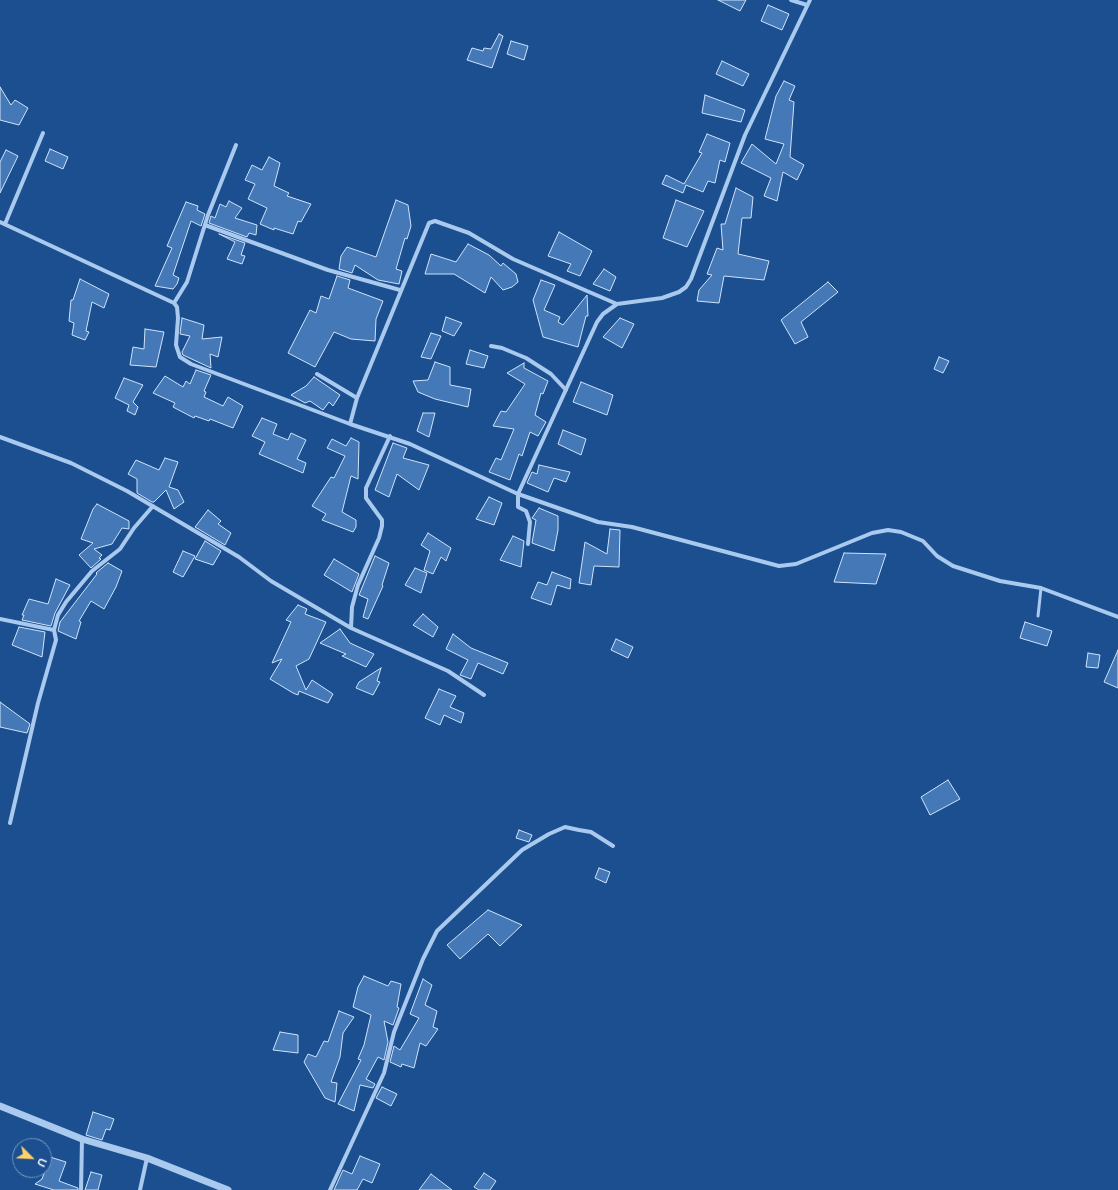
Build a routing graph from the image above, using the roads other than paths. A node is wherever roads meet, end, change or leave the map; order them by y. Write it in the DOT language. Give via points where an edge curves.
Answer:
graph roads {
  1 [pos="791,0"];
  2 [pos="810,0"];
  3 [pos="807,5"];
  4 [pos="43,133"];
  5 [pos="236,145"];
  6 [pos="0,222"];
  7 [pos="5,224"];
  8 [pos="205,225"];
  9 [pos="400,290"];
  10 [pos="174,302"];
  11 [pos="617,304"];
  12 [pos="491,346"];
  13 [pos="317,374"];
  14 [pos="566,390"];
  15 [pos="357,398"];
  16 [pos="350,424"];
  17 [pos="390,436"];
  18 [pos="0,437"];
  19 [pos="518,494"];
  20 [pos="152,506"];
  21 [pos="528,544"];
  22 [pos="1040,588"];
  23 [pos="1038,616"];
  24 [pos="1118,617"];
  25 [pos="0,620"];
  26 [pos="351,628"];
  27 [pos="54,630"];
  28 [pos="484,695"];
  29 [pos="10,823"];
  30 [pos="613,846"];
  31 [pos="0,1106"];
  32 [pos="82,1138"];
  33 [pos="147,1158"];
  34 [pos="81,1190"];
  35 [pos="140,1190"];
  36 [pos="228,1190"];
  37 [pos="330,1190"];
  1 -- 3 [label="street"];
  2 -- 3 [label="street"];
  3 -- 11 [label="street" via="745,135 686,287 662,298"];
  4 -- 7 [label="street"];
  5 -- 8 [label="street"];
  6 -- 7 [label="street"];
  7 -- 10 [label="street"];
  8 -- 9 [label="street" via="328,270"];
  8 -- 10 [label="street" via="188,282"];
  9 -- 11 [label="street" via="426,226 435,221 469,233 514,259"];
  9 -- 15 [label="street"];
  10 -- 16 [label="street" via="178,313 176,345 180,357 191,364"];
  11 -- 14 [label="street" via="597,322"];
  12 -- 14 [label="street" via="526,358 551,374"];
  13 -- 15 [label="street"];
  14 -- 19 [label="street"];
  15 -- 16 [label="street"];
  16 -- 17 [label="street"];
  17 -- 19 [label="street"];
  17 -- 26 [label="street" via="366,488 366,498 382,520 382,526 358,585 352,607"];
  18 -- 20 [label="street" via="71,463"];
  19 -- 21 [label="street" via="518,507 526,511 530,522"];
  19 -- 22 [label="street" via="598,522 632,528 779,566 796,564 888,530 908,534 923,541 937,556 952,566 1000,581"];
  20 -- 26 [label="street"];
  20 -- 27 [label="street" via="116,554 92,571 66,602 58,615"];
  22 -- 23 [label="lane"];
  22 -- 24 [label="street"];
  25 -- 27 [label="street"];
  26 -- 28 [label="street" via="448,671"];
  27 -- 29 [label="street" via="56,640 38,703"];
  30 -- 37 [label="street" via="591,832 565,827 549,834 522,850 437,931 423,958 394,1032 384,1073"];
  31 -- 32 [label="street"];
  32 -- 33 [label="street"];
  32 -- 34 [label="street"];
  33 -- 35 [label="street"];
  33 -- 36 [label="street"];
}
